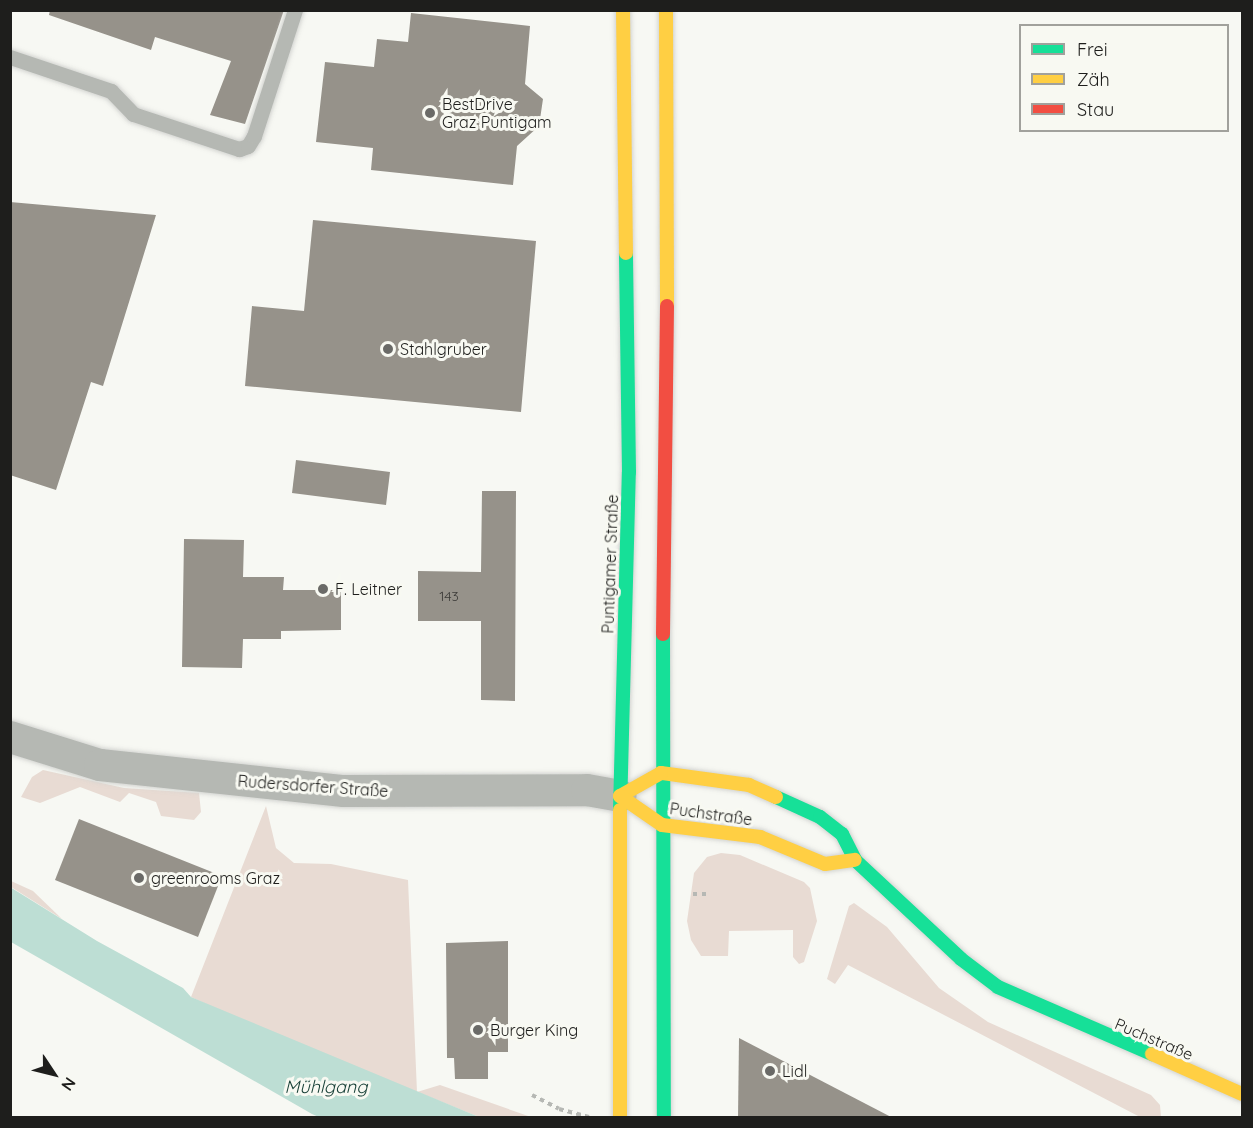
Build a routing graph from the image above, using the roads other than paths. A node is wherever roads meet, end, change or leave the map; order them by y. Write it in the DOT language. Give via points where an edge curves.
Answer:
graph roads {
  1 [pos="296,10"];
  2 [pos="623,10"];
  3 [pos="666,10"];
  4 [pos="10,57"];
  5 [pos="10,737"];
  6 [pos="661,773"];
  7 [pos="620,796"];
  8 [pos="662,825"];
  9 [pos="855,860"];
  10 [pos="1242,1094"];
  11 [pos="620,1118"];
  12 [pos="664,1118"];
  1 -- 4 [label="lane" via="254,136 249,146 239,149 133,114 111,91"];
  2 -- 7 [label="main road, Puntigamer Straße" via="629,472"];
  3 -- 6 [label="main road" via="669,178"];
  5 -- 7 [label="street, Rudersdorfer Straße" via="100,765 333,790 588,790"];
  6 -- 7 [label="main road"];
  6 -- 8 [label="main road"];
  6 -- 9 [label="main road, Puchstraße" via="749,785 820,817 842,834"];
  7 -- 8 [label="main road, Puchstraße"];
  7 -- 11 [label="main road, Puntigamer Straße"];
  8 -- 9 [label="main road, Puchstraße" via="760,837 825,864"];
  8 -- 12 [label="main road"];
  9 -- 10 [label="main road, Puchstraße" via="961,959 998,987"];
}
